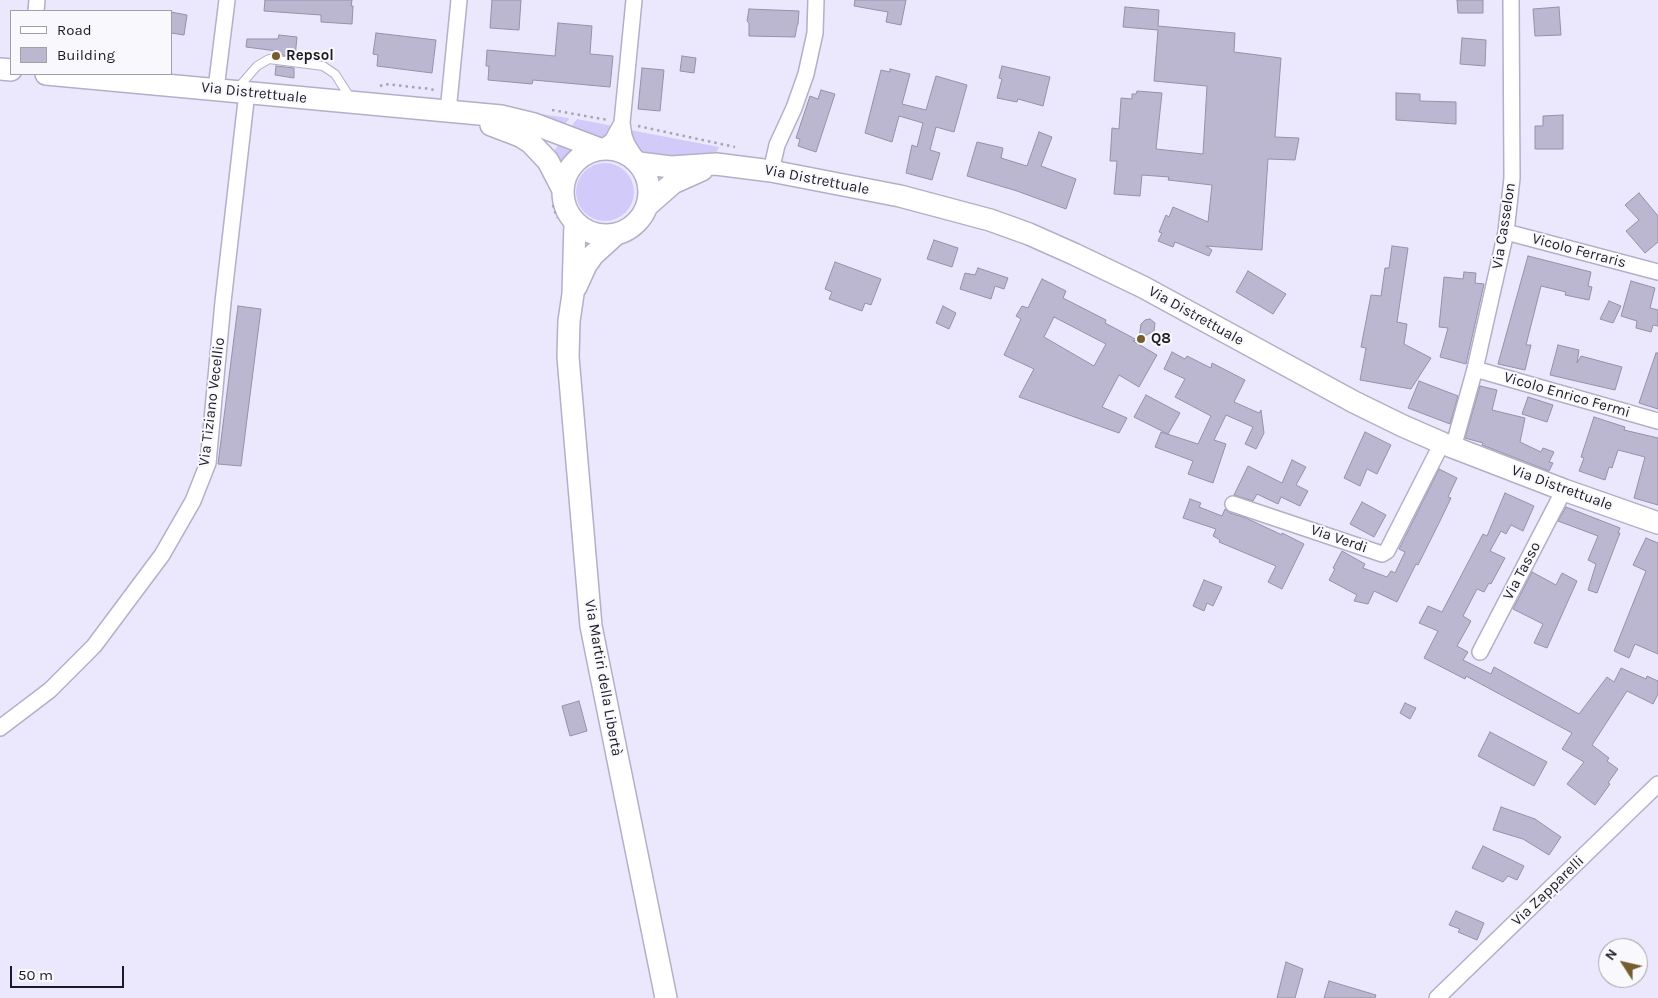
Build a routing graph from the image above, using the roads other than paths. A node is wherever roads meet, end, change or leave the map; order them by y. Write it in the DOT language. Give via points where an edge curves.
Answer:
graph roads {
  1 [pos="227,0"];
  2 [pos="460,0"];
  3 [pos="634,0"];
  4 [pos="816,0"];
  5 [pos="1511,0"];
  6 [pos="57,75"];
  7 [pos="233,91"];
  8 [pos="353,103"];
  9 [pos="455,113"];
  10 [pos="626,123"];
  11 [pos="600,149"];
  12 [pos="639,163"];
  13 [pos="716,164"];
  14 [pos="771,171"];
  15 [pos="563,190"];
  16 [pos="648,206"];
  17 [pos="575,222"];
  18 [pos="1506,232"];
  19 [pos="615,235"];
  20 [pos="1656,268"];
  21 [pos="573,294"];
  22 [pos="1475,369"];
  23 [pos="1658,421"];
  24 [pos="1447,445"];
  25 [pos="1564,490"];
  26 [pos="1233,504"];
  27 [pos="1658,523"];
  28 [pos="1480,652"];
  29 [pos="0,728"];
  30 [pos="1658,784"];
  31 [pos="666,998"];
  32 [pos="1437,998"];
  1 -- 7 [label="street, Via Tiziano Vecellio"];
  2 -- 9 [label="street"];
  3 -- 10 [label="street"];
  4 -- 14 [label="street" via="815,34 806,74 777,145"];
  5 -- 18 [label="street, Via Casselon" via="1512,178"];
  6 -- 7 [label="main road, Via Distrettuale"];
  7 -- 8 [label="main road, Via Distrettuale"];
  7 -- 8 [label="lane" via="257,66 269,59 330,69"];
  7 -- 29 [label="street, Via Tiziano Vecellio" via="223,302 208,463 193,501 162,555 94,646 50,690"];
  8 -- 9 [label="main road, Via Distrettuale"];
  9 -- 11 [label="main road, Via Distrettuale" via="501,116 534,124"];
  9 -- 15 [label="main road, Via Distrettuale" via="531,143 548,161"];
  10 -- 11 [label="street" via="612,141"];
  10 -- 12 [label="street" via="627,144"];
  11 -- 12 [label="main road, Via Distrettuale" via="628,154"];
  11 -- 15 [label="main road" via="574,163 566,176"];
  12 -- 13 [label="main road, Via Distrettuale" via="671,167"];
  12 -- 16 [label="main road" via="649,183"];
  13 -- 14 [label="main road, Via Distrettuale"];
  13 -- 16 [label="main road, Via Distrettuale" via="673,183"];
  14 -- 24 [label="main road, Via Distrettuale" via="947,208 1029,234 1143,287 1354,402"];
  15 -- 17 [label="main road, Via Distrettuale" via="566,207"];
  16 -- 19 [label="main road, Via Distrettuale" via="635,224"];
  17 -- 19 [label="main road" via="586,231"];
  17 -- 21 [label="main road"];
  18 -- 20 [label="street, Vicolo Ferraris"];
  18 -- 22 [label="street, Via Casselon"];
  19 -- 21 [label="main road, Via Distrettuale" via="589,260"];
  21 -- 31 [label="main road, Via Martiri della Libertà" via="568,357 591,626"];
  22 -- 23 [label="street, Vicolo Enrico Fermi"];
  22 -- 24 [label="street, Via Casselon"];
  24 -- 25 [label="main road, Via Distrettuale"];
  24 -- 26 [label="street, Via Verdi" via="1387,551 1382,554"];
  25 -- 27 [label="main road, Via Distrettuale"];
  25 -- 28 [label="street, Via Tasso"];
  30 -- 32 [label="street, Via Zapparelli"];
}
